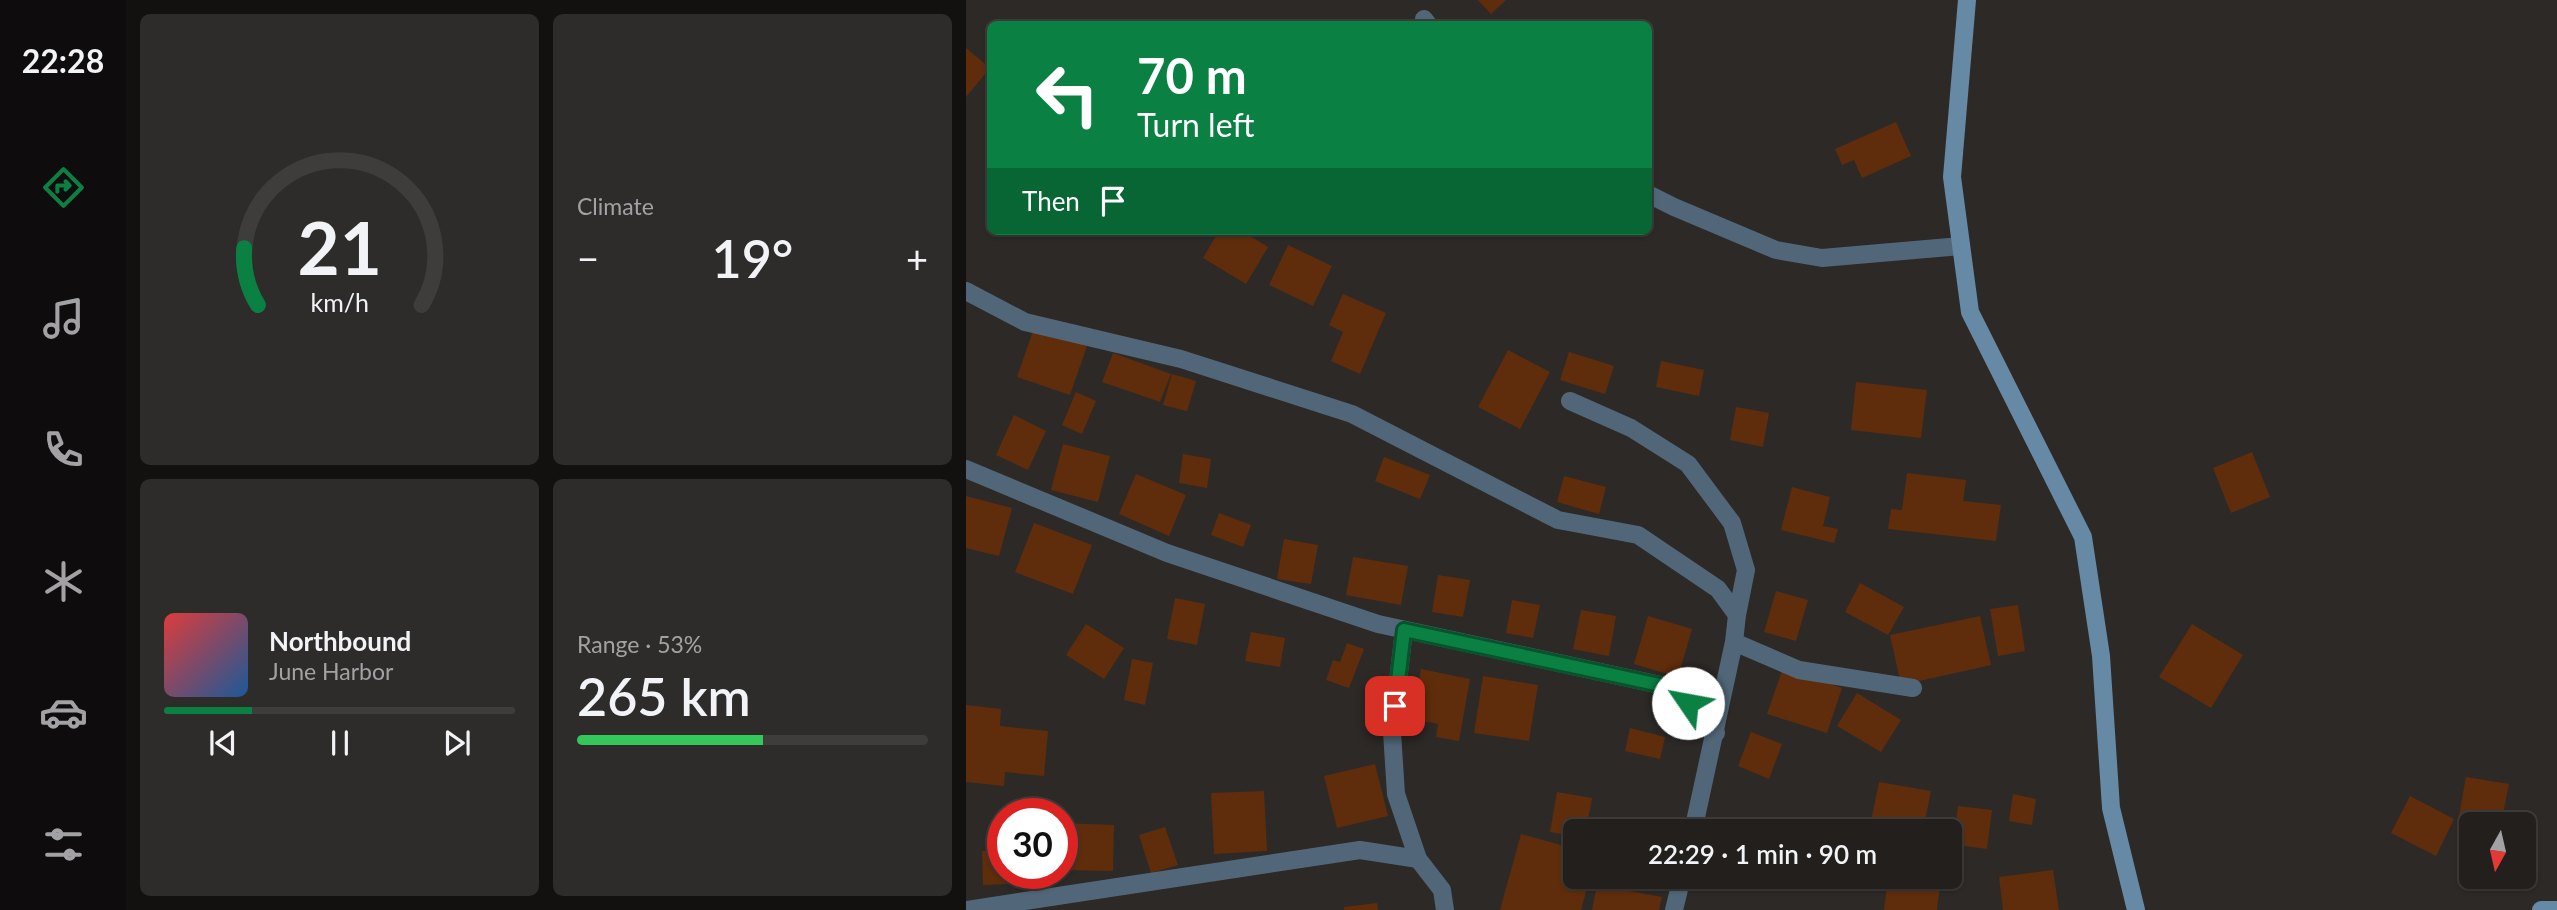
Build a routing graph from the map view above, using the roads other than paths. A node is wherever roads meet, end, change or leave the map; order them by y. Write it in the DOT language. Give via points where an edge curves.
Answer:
graph roads {
  1 [pos="1967,0"];
  2 [pos="1652,196"];
  3 [pos="1962,246"];
  4 [pos="966,291"];
  5 [pos="1570,401"];
  6 [pos="966,469"];
  7 [pos="1737,615"];
  8 [pos="1404,630"];
  9 [pos="1734,642"];
  10 [pos="1913,688"];
  11 [pos="1716,733"];
  12 [pos="1696,819"];
  13 [pos="1418,859"];
  14 [pos="1679,889"];
  15 [pos="966,910"];
  16 [pos="1445,910"];
  17 [pos="1674,910"];
  18 [pos="2137,910"];
  19 [pos="2541,910"];
  20 [pos="2557,910"];
  1 -- 3 [label="street" via="1952,177"];
  2 -- 3 [label="street" via="1776,250 1822,258"];
  3 -- 18 [label="street" via="1970,312 2084,537 2101,656 2110,808"];
  4 -- 7 [label="street" via="1025,322 1181,359 1352,414 1558,520 1638,535 1718,589"];
  5 -- 7 [label="street" via="1631,428 1688,464 1732,523 1745,570"];
  6 -- 8 [label="street" via="1167,553"];
  7 -- 9 [label="street"];
  8 -- 11 [label="street" via="1674,688"];
  8 -- 13 [label="street" via="1392,732 1396,794"];
  9 -- 10 [label="street" via="1799,670"];
  9 -- 11 [label="street"];
  11 -- 12 [label="street"];
  13 -- 15 [label="street" via="1360,850"];
  13 -- 16 [label="street" via="1442,890"];
  14 -- 17 [label="street"];
  19 -- 20 [label="street"];
}
